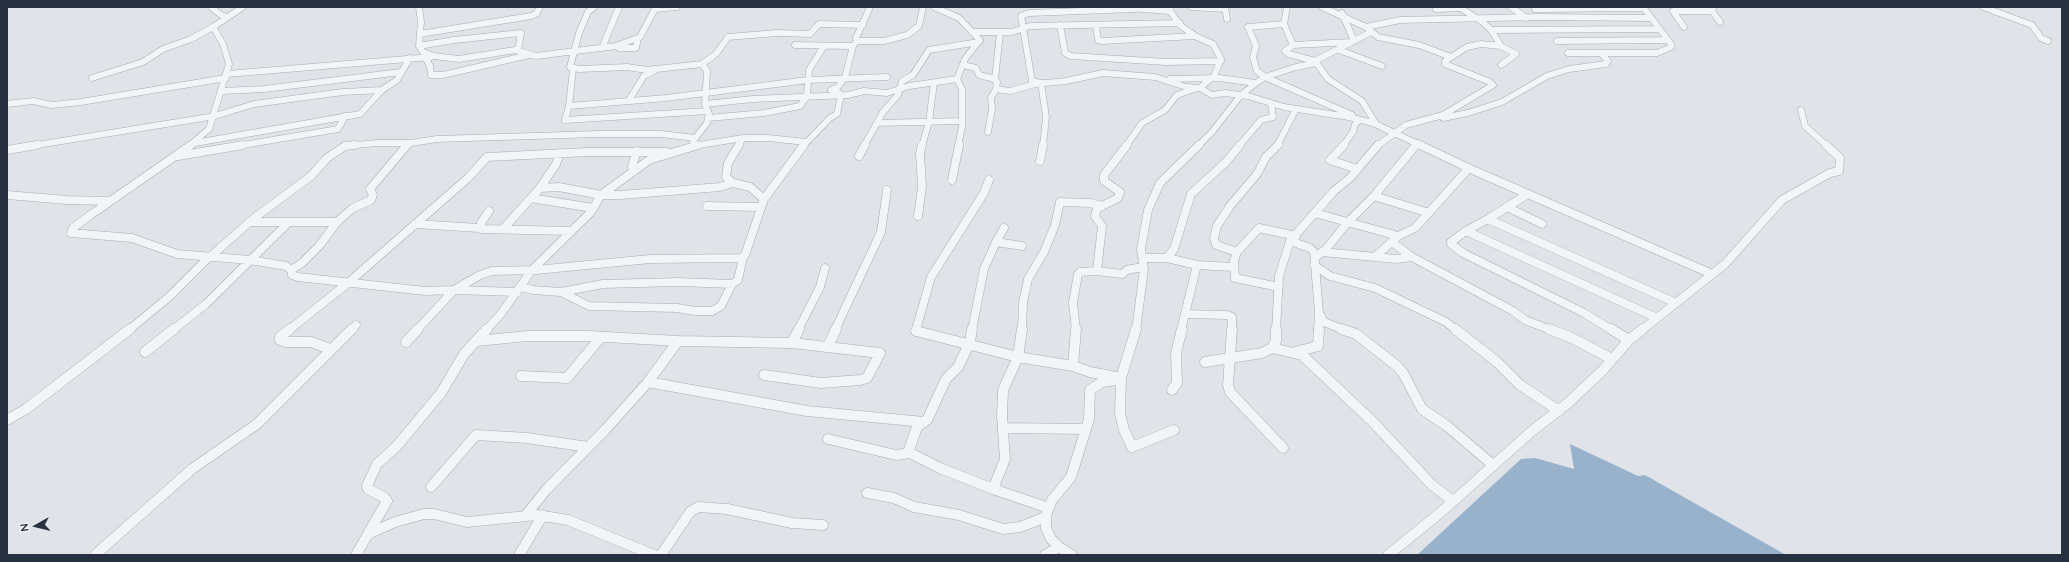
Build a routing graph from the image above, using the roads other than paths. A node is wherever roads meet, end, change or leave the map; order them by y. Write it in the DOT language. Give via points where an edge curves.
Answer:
graph roads {
  1 [pos="211,7"];
  2 [pos="243,7"];
  3 [pos="419,7"];
  4 [pos="540,7"];
  5 [pos="594,7"];
  6 [pos="619,7"];
  7 [pos="677,7"];
  8 [pos="870,7"];
  9 [pos="923,7"];
  10 [pos="934,7"];
  11 [pos="1127,7"];
  12 [pos="1191,7"];
  13 [pos="1287,7"];
  14 [pos="1322,7"];
  15 [pos="1339,7"];
  16 [pos="1511,7"];
  17 [pos="1643,7"];
  18 [pos="1983,7"];
  19 [pos="655,8"];
  20 [pos="1117,8"];
  21 [pos="1225,8"];
  22 [pos="1460,8"];
  23 [pos="1535,8"];
  24 [pos="1088,9"];
  25 [pos="1134,9"];
  26 [pos="1170,9"];
  27 [pos="1436,9"];
  28 [pos="1713,9"];
  29 [pos="1028,10"];
  30 [pos="1342,14"];
  31 [pos="227,17"];
  32 [pos="1526,18"];
  33 [pos="1651,18"];
  34 [pos="1226,19"];
  35 [pos="1478,19"];
  36 [pos="489,22"];
  37 [pos="1720,22"];
  38 [pos="1180,23"];
  39 [pos="1284,24"];
  40 [pos="863,25"];
  41 [pos="1060,25"];
  42 [pos="1096,26"];
  43 [pos="213,27"];
  44 [pos="1366,27"];
  45 [pos="1684,27"];
  46 [pos="1022,28"];
  47 [pos="1659,29"];
  48 [pos="1491,30"];
  49 [pos="972,32"];
  50 [pos="1371,32"];
  51 [pos="1000,33"];
  52 [pos="420,34"];
  53 [pos="492,35"];
  54 [pos="1195,36"];
  55 [pos="1557,40"];
  56 [pos="1667,40"];
  57 [pos="857,41"];
  58 [pos="2048,41"];
  59 [pos="979,42"];
  60 [pos="1353,42"];
  61 [pos="795,45"];
  62 [pos="1293,45"];
  63 [pos="419,46"];
  64 [pos="824,46"];
  65 [pos="851,46"];
  66 [pos="1501,46"];
  67 [pos="602,48"];
  68 [pos="518,50"];
  69 [pos="1339,50"];
  70 [pos="573,53"];
  71 [pos="1568,53"];
  72 [pos="1601,53"];
  73 [pos="434,56"];
  74 [pos="529,56"];
  75 [pos="425,57"];
  76 [pos="1451,57"];
  77 [pos="410,58"];
  78 [pos="1221,61"];
  79 [pos="1316,62"];
  80 [pos="702,64"];
  81 [pos="1501,64"];
  82 [pos="963,65"];
  83 [pos="1382,66"];
  84 [pos="573,69"];
  85 [pos="655,69"];
  86 [pos="402,72"];
  87 [pos="226,76"];
  88 [pos="845,77"];
  89 [pos="887,77"];
  90 [pos="1265,77"];
  91 [pos="92,78"];
  92 [pos="1212,78"];
  93 [pos="957,79"];
  94 [pos="995,79"];
  95 [pos="1162,79"];
  96 [pos="808,80"];
  97 [pos="934,83"];
  98 [pos="1041,83"];
  99 [pos="1256,83"];
  100 [pos="1198,88"];
  101 [pos="996,89"];
  102 [pos="382,90"];
  103 [pos="900,90"];
  104 [pos="222,91"];
  105 [pos="705,92"];
  106 [pos="842,95"];
  107 [pos="1241,95"];
  108 [pos="807,96"];
  109 [pos="629,100"];
  110 [pos="7,104"];
  111 [pos="705,104"];
  112 [pos="1271,104"];
  113 [pos="569,106"];
  114 [pos="1336,108"];
  115 [pos="1296,109"];
  116 [pos="1801,110"];
  117 [pos="1318,112"];
  118 [pos="708,114"];
  119 [pos="215,116"];
  120 [pos="345,116"];
  121 [pos="1434,119"];
  122 [pos="1363,120"];
  123 [pos="962,121"];
  124 [pos="929,122"];
  125 [pos="877,123"];
  126 [pos="1377,124"];
  127 [pos="988,132"];
  128 [pos="1394,132"];
  129 [pos="696,138"];
  130 [pos="743,138"];
  131 [pos="806,142"];
  132 [pos="409,143"];
  133 [pos="1418,143"];
  134 [pos="192,144"];
  135 [pos="688,147"];
  136 [pos="7,150"];
  137 [pos="636,151"];
  138 [pos="677,152"];
  139 [pos="560,153"];
  140 [pos="176,156"];
  141 [pos="859,156"];
  142 [pos="1040,161"];
  143 [pos="1469,168"];
  144 [pos="1357,169"];
  145 [pos="633,172"];
  146 [pos="952,180"];
  147 [pos="989,180"];
  148 [pos="734,183"];
  149 [pos="540,188"];
  150 [pos="887,190"];
  151 [pos="1528,194"];
  152 [pos="601,195"];
  153 [pos="7,196"];
  154 [pos="1374,196"];
  155 [pos="531,198"];
  156 [pos="110,201"];
  157 [pos="763,203"];
  158 [pos="707,206"];
  159 [pos="1102,206"];
  160 [pos="593,208"];
  161 [pos="1507,208"];
  162 [pos="489,211"];
  163 [pos="1315,213"];
  164 [pos="1429,213"];
  165 [pos="918,216"];
  166 [pos="1488,219"];
  167 [pos="249,222"];
  168 [pos="290,222"];
  169 [pos="337,222"];
  170 [pos="1347,222"];
  171 [pos="415,224"];
  172 [pos="1542,224"];
  173 [pos="479,228"];
  174 [pos="1004,228"];
  175 [pos="503,229"];
  176 [pos="571,231"];
  177 [pos="1466,231"];
  178 [pos="1293,238"];
  179 [pos="1395,239"];
  180 [pos="996,242"];
  181 [pos="1022,246"];
  182 [pos="1237,252"];
  183 [pos="210,257"];
  184 [pos="743,257"];
  185 [pos="1375,257"];
  186 [pos="1412,257"];
  187 [pos="1143,258"];
  188 [pos="1167,258"];
  189 [pos="1317,258"];
  190 [pos="250,260"];
  191 [pos="1197,265"];
  192 [pos="1142,267"];
  193 [pos="1233,267"];
  194 [pos="825,268"];
  195 [pos="291,270"];
  196 [pos="532,270"];
  197 [pos="1097,271"];
  198 [pos="1712,274"];
  199 [pos="348,283"];
  200 [pos="732,284"];
  201 [pos="1279,287"];
  202 [pos="519,289"];
  203 [pos="454,290"];
  204 [pos="561,292"];
  205 [pos="1676,303"];
  206 [pos="1319,313"];
  207 [pos="1185,314"];
  208 [pos="1657,318"];
  209 [pos="356,325"];
  210 [pos="601,337"];
  211 [pos="1629,340"];
  212 [pos="477,341"];
  213 [pos="678,341"];
  214 [pos="406,342"];
  215 [pos="792,343"];
  216 [pos="969,345"];
  217 [pos="828,346"];
  218 [pos="1272,348"];
  219 [pos="330,349"];
  220 [pos="145,352"];
  221 [pos="1295,352"];
  222 [pos="1018,357"];
  223 [pos="1230,358"];
  224 [pos="1612,359"];
  225 [pos="1205,362"];
  226 [pos="1073,366"];
  227 [pos="1090,372"];
  228 [pos="764,375"];
  229 [pos="521,376"];
  230 [pos="1121,378"];
  231 [pos="648,382"];
  232 [pos="1091,388"];
  233 [pos="1172,390"];
  234 [pos="1559,411"];
  235 [pos="7,420"];
  236 [pos="924,422"];
  237 [pos="1003,428"];
  238 [pos="1086,428"];
  239 [pos="1174,430"];
  240 [pos="828,439"];
  241 [pos="588,447"];
  242 [pos="1283,448"];
  243 [pos="908,453"];
  244 [pos="1493,465"];
  245 [pos="431,487"];
  246 [pos="993,489"];
  247 [pos="867,493"];
  248 [pos="1453,502"];
  249 [pos="1047,512"];
  250 [pos="526,515"];
  251 [pos="543,515"];
  252 [pos="823,525"];
  253 [pos="367,535"];
  254 [pos="1059,547"];
  255 [pos="95,555"];
  256 [pos="356,555"];
  257 [pos="519,555"];
  258 [pos="654,555"];
  259 [pos="661,555"];
  260 [pos="1045,555"];
  261 [pos="1072,555"];
  262 [pos="1388,555"];
  1 -- 31 [label="street"];
  2 -- 31 [label="street"];
  3 -- 52 [label="street"];
  4 -- 36 [label="street" via="533,16"];
  5 -- 70 [label="street" via="587,15"];
  6 -- 67 [label="street"];
  7 -- 19 [label="street"];
  8 -- 40 [label="street"];
  9 -- 57 [label="street" via="919,26 907,35 884,42"];
  10 -- 49 [label="street" via="959,18"];
  11 -- 25 [label="street"];
  12 -- 21 [label="street"];
  13 -- 39 [label="street"];
  14 -- 30 [label="street"];
  15 -- 30 [label="street"];
  16 -- 32 [label="street"];
  17 -- 23 [label="street"];
  17 -- 33 [label="street"];
  18 -- 58 [label="street" via="2036,28 2041,38"];
  19 -- 67 [label="street" via="638,38 636,48"];
  20 -- 24 [label="street"];
  20 -- 25 [label="street"];
  21 -- 34 [label="street"];
  22 -- 27 [label="street"];
  22 -- 35 [label="street"];
  24 -- 29 [label="street"];
  25 -- 26 [label="street"];
  26 -- 38 [label="street"];
  28 -- 37 [label="street"];
  28 -- 45 [label="street" via="1674,10"];
  29 -- 46 [label="street" via="1020,18"];
  30 -- 44 [label="street"];
  30 -- 60 [label="street"];
  31 -- 43 [label="street"];
  32 -- 33 [label="street"];
  32 -- 35 [label="street"];
  33 -- 47 [label="street"];
  35 -- 44 [label="street" via="1400,20"];
  35 -- 48 [label="street"];
  36 -- 52 [label="street"];
  36 -- 53 [label="street"];
  38 -- 42 [label="street"];
  38 -- 54 [label="street"];
  39 -- 62 [label="street"];
  39 -- 90 [label="street" via="1248,27 1256,46 1253,57 1257,71"];
  40 -- 57 [label="street"];
  40 -- 80 [label="street" via="819,24 810,34 778,33 728,37 716,54"];
  41 -- 42 [label="street"];
  41 -- 46 [label="street"];
  41 -- 78 [label="street" via="1065,53 1071,56 1166,62"];
  42 -- 54 [label="street" via="1098,40 1102,41"];
  43 -- 87 [label="street" via="227,53 229,64"];
  43 -- 91 [label="street" via="163,49 142,62"];
  44 -- 50 [label="street"];
  46 -- 51 [label="street"];
  46 -- 98 [label="street" via="1032,81"];
  47 -- 48 [label="street"];
  47 -- 56 [label="street"];
  48 -- 66 [label="street"];
  49 -- 51 [label="street"];
  49 -- 59 [label="street" via="979,38"];
  50 -- 60 [label="street"];
  50 -- 76 [label="street" via="1378,37 1420,45"];
  51 -- 94 [label="street"];
  52 -- 63 [label="street"];
  53 -- 63 [label="street"];
  53 -- 68 [label="street" via="521,33"];
  54 -- 78 [label="street" via="1213,44"];
  55 -- 56 [label="street"];
  56 -- 72 [label="street" via="1671,47 1660,53"];
  57 -- 88 [label="street" via="853,46"];
  59 -- 82 [label="street"];
  59 -- 103 [label="street" via="930,49 914,74 902,81"];
  60 -- 62 [label="street"];
  60 -- 69 [label="street"];
  61 -- 64 [label="street"];
  62 -- 79 [label="street" via="1286,52"];
  63 -- 73 [label="street" via="423,52"];
  64 -- 65 [label="street"];
  64 -- 96 [label="street" via="809,70"];
  66 -- 76 [label="street" via="1473,45"];
  66 -- 81 [label="street" via="1516,54"];
  67 -- 70 [label="street"];
  68 -- 73 [label="street" via="459,59"];
  68 -- 74 [label="street"];
  69 -- 79 [label="street"];
  69 -- 83 [label="street"];
  70 -- 74 [label="street"];
  70 -- 84 [label="street" via="570,67"];
  71 -- 72 [label="street"];
  72 -- 121 [label="street" via="1608,61 1606,64 1569,69 1547,76 1502,102 1461,115"];
  73 -- 75 [label="street"];
  74 -- 75 [label="street" via="442,75 431,75"];
  75 -- 77 [label="street"];
  76 -- 121 [label="street" via="1445,64 1490,82 1493,86"];
  77 -- 86 [label="street"];
  77 -- 87 [label="street"];
  78 -- 92 [label="street"];
  79 -- 90 [label="street"];
  79 -- 126 [label="street" via="1328,79 1362,101"];
  80 -- 85 [label="street"];
  80 -- 105 [label="street" via="707,71"];
  82 -- 93 [label="street"];
  82 -- 94 [label="street" via="976,68 979,75"];
  84 -- 85 [label="street"];
  84 -- 113 [label="street"];
  85 -- 109 [label="street" via="638,83"];
  86 -- 102 [label="street" via="397,80"];
  86 -- 104 [label="street" via="264,89"];
  87 -- 104 [label="street"];
  87 -- 110 [label="street" via="81,102 52,105 32,101"];
  88 -- 89 [label="street"];
  88 -- 96 [label="street"];
  88 -- 106 [label="street" via="838,87 831,90"];
  90 -- 99 [label="street"];
  90 -- 114 [label="street"];
  92 -- 95 [label="street"];
  92 -- 99 [label="street"];
  92 -- 100 [label="street"];
  93 -- 97 [label="street"];
  93 -- 123 [label="street" via="962,89"];
  94 -- 101 [label="street"];
  95 -- 98 [label="street" via="1103,73 1066,81"];
  95 -- 100 [label="street"];
  96 -- 105 [label="street"];
  96 -- 108 [label="street"];
  97 -- 103 [label="street" via="909,86"];
  97 -- 124 [label="street"];
  98 -- 101 [label="street" via="1010,91"];
  98 -- 142 [label="street" via="1046,117"];
  99 -- 107 [label="street"];
  100 -- 107 [label="street" via="1212,95"];
  100 -- 159 [label="street" via="1177,95 1166,110 1142,123 1104,175 1104,181 1120,192 1118,198"];
  101 -- 127 [label="street" via="991,98"];
  102 -- 119 [label="street" via="343,92 254,104"];
  102 -- 120 [label="street" via="360,114"];
  103 -- 106 [label="street" via="887,94 864,91"];
  103 -- 125 [label="street"];
  104 -- 119 [label="street"];
  105 -- 109 [label="street" via="698,95"];
  105 -- 111 [label="street"];
  106 -- 108 [label="street"];
  106 -- 131 [label="street" via="837,114"];
  107 -- 112 [label="street"];
  107 -- 187 [label="street" via="1212,132 1160,183 1148,210 1141,249"];
  108 -- 111 [label="street"];
  108 -- 118 [label="street" via="800,106 789,109"];
  109 -- 113 [label="street"];
  111 -- 118 [label="street"];
  112 -- 115 [label="street"];
  112 -- 188 [label="street" via="1272,117 1261,120 1226,162 1191,194 1174,249"];
  113 -- 118 [label="street" via="566,120"];
  114 -- 117 [label="street"];
  114 -- 122 [label="street"];
  115 -- 117 [label="street"];
  115 -- 182 [label="street" via="1279,144 1266,157 1257,174 1217,226 1214,238 1216,245"];
  116 -- 198 [label="street" via="1805,126 1840,158 1839,170 1782,200 1738,251"];
  117 -- 122 [label="street"];
  118 -- 129 [label="street"];
  119 -- 134 [label="street" via="210,129"];
  119 -- 136 [label="street"];
  120 -- 134 [label="street"];
  120 -- 140 [label="street" via="338,129"];
  121 -- 128 [label="street" via="1414,123"];
  122 -- 126 [label="street"];
  122 -- 144 [label="street" via="1355,124 1353,132 1330,160"];
  123 -- 124 [label="street"];
  123 -- 146 [label="street"];
  124 -- 125 [label="street"];
  124 -- 165 [label="street" via="920,153 922,187"];
  125 -- 141 [label="street"];
  126 -- 128 [label="street"];
  128 -- 133 [label="street"];
  128 -- 144 [label="street" via="1377,146"];
  129 -- 132 [label="street" via="661,134 598,134 437,139"];
  129 -- 135 [label="street"];
  130 -- 131 [label="street"];
  130 -- 135 [label="street"];
  130 -- 148 [label="street" via="728,163 726,177"];
  131 -- 157 [label="street"];
  132 -- 167 [label="street" via="366,143 345,146 328,158 308,179"];
  132 -- 169 [label="street" via="370,189 373,195 371,200 353,208"];
  133 -- 143 [label="street"];
  133 -- 154 [label="street"];
  134 -- 140 [label="street"];
  135 -- 138 [label="street"];
  137 -- 138 [label="street"];
  137 -- 139 [label="street"];
  137 -- 145 [label="street"];
  138 -- 145 [label="street" via="650,160"];
  139 -- 149 [label="street"];
  139 -- 171 [label="street" via="487,157 468,178"];
  140 -- 156 [label="street"];
  143 -- 151 [label="street"];
  143 -- 164 [label="street"];
  144 -- 163 [label="street"];
  145 -- 152 [label="street"];
  147 -- 216 [label="street" via="988,194 931,277 916,331"];
  148 -- 152 [label="street" via="720,187 649,194"];
  148 -- 157 [label="street" via="750,187"];
  149 -- 152 [label="street" via="559,187"];
  149 -- 155 [label="street"];
  150 -- 217 [label="street" via="881,232"];
  151 -- 161 [label="street"];
  151 -- 198 [label="street"];
  152 -- 160 [label="street"];
  153 -- 156 [label="street"];
  154 -- 164 [label="street"];
  154 -- 170 [label="street"];
  155 -- 160 [label="street"];
  155 -- 175 [label="street"];
  156 -- 183 [label="street" via="71,232 132,238 177,254"];
  157 -- 158 [label="street"];
  157 -- 184 [label="street"];
  159 -- 197 [label="street" via="1095,216 1102,226"];
  159 -- 222 [label="street" via="1057,201 1055,225 1044,252 1028,279"];
  160 -- 176 [label="street"];
  161 -- 166 [label="street"];
  161 -- 172 [label="street"];
  162 -- 173 [label="street"];
  163 -- 170 [label="street"];
  163 -- 178 [label="street"];
  164 -- 179 [label="street" via="1415,228"];
  166 -- 177 [label="street"];
  166 -- 205 [label="street"];
  167 -- 168 [label="street"];
  167 -- 183 [label="street"];
  168 -- 169 [label="street"];
  168 -- 190 [label="street"];
  169 -- 195 [label="street" via="318,246"];
  170 -- 179 [label="street"];
  170 -- 189 [label="street"];
  171 -- 173 [label="street"];
  171 -- 199 [label="street"];
  173 -- 175 [label="street"];
  174 -- 180 [label="street"];
  175 -- 176 [label="street"];
  176 -- 196 [label="street"];
  177 -- 208 [label="street"];
  177 -- 211 [label="street" via="1451,242 1454,247 1584,313"];
  178 -- 182 [label="street" via="1259,228"];
  178 -- 189 [label="street" via="1310,248"];
  178 -- 201 [label="street" via="1280,272"];
  179 -- 185 [label="street"];
  179 -- 186 [label="street"];
  180 -- 181 [label="street"];
  180 -- 216 [label="street" via="984,269"];
  182 -- 193 [label="street"];
  183 -- 190 [label="street"];
  183 -- 235 [label="street" via="151,313 26,409"];
  184 -- 196 [label="street" via="650,259"];
  184 -- 200 [label="street" via="738,280"];
  185 -- 186 [label="street"];
  185 -- 189 [label="street"];
  186 -- 224 [label="street" via="1513,311 1524,320 1572,338"];
  187 -- 188 [label="street"];
  187 -- 192 [label="street"];
  188 -- 191 [label="street"];
  189 -- 206 [label="street"];
  189 -- 234 [label="street" via="1330,276 1375,288 1446,322 1497,362 1520,385"];
  190 -- 195 [label="street" via="286,266"];
  190 -- 220 [label="street" via="206,304"];
  191 -- 193 [label="street"];
  191 -- 207 [label="street"];
  192 -- 197 [label="street" via="1127,270 1122,274"];
  192 -- 230 [label="street" via="1144,269 1138,322"];
  193 -- 201 [label="street" via="1235,278"];
  194 -- 215 [label="street" via="820,287"];
  195 -- 199 [label="street" via="292,275 298,277 341,280"];
  196 -- 202 [label="street"];
  196 -- 203 [label="street" via="486,272"];
  197 -- 226 [label="street" via="1078,274 1073,303 1077,335"];
  198 -- 205 [label="street"];
  199 -- 203 [label="street" via="425,291"];
  199 -- 219 [label="street" via="280,337 280,340 286,342 312,342"];
  200 -- 204 [label="street" via="604,284"];
  200 -- 204 [label="street" via="721,306 712,311 589,306"];
  201 -- 218 [label="street" via="1276,341"];
  202 -- 203 [label="street"];
  202 -- 204 [label="street"];
  202 -- 212 [label="street"];
  203 -- 214 [label="street"];
  205 -- 208 [label="street"];
  206 -- 221 [label="street" via="1318,346"];
  206 -- 244 [label="street" via="1327,324 1356,334 1397,366 1422,409 1447,426"];
  207 -- 223 [label="street" via="1232,317"];
  207 -- 233 [label="street" via="1176,353 1177,383"];
  208 -- 211 [label="street"];
  209 -- 219 [label="street"];
  210 -- 212 [label="street" via="542,335"];
  210 -- 213 [label="street"];
  210 -- 229 [label="street" via="567,378"];
  211 -- 224 [label="street"];
  212 -- 253 [label="street" via="464,354 441,393 396,446 381,459 372,473 368,489 387,501"];
  213 -- 215 [label="street"];
  213 -- 231 [label="street"];
  215 -- 217 [label="street"];
  216 -- 222 [label="street"];
  216 -- 236 [label="street" via="958,367 946,379"];
  217 -- 228 [label="street" via="880,353 867,378 860,380 821,383"];
  218 -- 221 [label="street"];
  218 -- 223 [label="street" via="1262,353"];
  219 -- 255 [label="street" via="257,424 192,469"];
  221 -- 248 [label="street" via="1307,359 1372,420 1432,485"];
  222 -- 226 [label="street"];
  222 -- 237 [label="street" via="1003,390"];
  223 -- 225 [label="street"];
  223 -- 242 [label="street" via="1230,392"];
  224 -- 234 [label="street"];
  226 -- 227 [label="street"];
  227 -- 230 [label="street"];
  227 -- 232 [label="street"];
  230 -- 232 [label="street" via="1102,382"];
  230 -- 239 [label="street" via="1120,412 1124,430 1132,446"];
  231 -- 236 [label="street" via="807,411"];
  231 -- 241 [label="street"];
  232 -- 238 [label="street"];
  234 -- 244 [label="street"];
  236 -- 243 [label="street" via="917,427"];
  237 -- 238 [label="street"];
  237 -- 246 [label="street" via="1005,459"];
  238 -- 249 [label="street" via="1071,478 1052,500"];
  240 -- 243 [label="street" via="896,455"];
  241 -- 245 [label="street" via="527,438 476,435"];
  241 -- 250 [label="street" via="546,490"];
  243 -- 246 [label="street"];
  244 -- 248 [label="street"];
  246 -- 249 [label="street"];
  247 -- 249 [label="street" via="1003,528 1020,527"];
  248 -- 262 [label="street"];
  249 -- 254 [label="street" via="1046,528 1051,539"];
  250 -- 251 [label="street"];
  250 -- 253 [label="street" via="472,522 424,514 395,522"];
  251 -- 257 [label="street"];
  251 -- 258 [label="street" via="568,520"];
  252 -- 259 [label="street" via="792,523 727,509 698,507 690,512"];
  253 -- 256 [label="street"];
  254 -- 260 [label="street"];
  254 -- 261 [label="street"];
}
